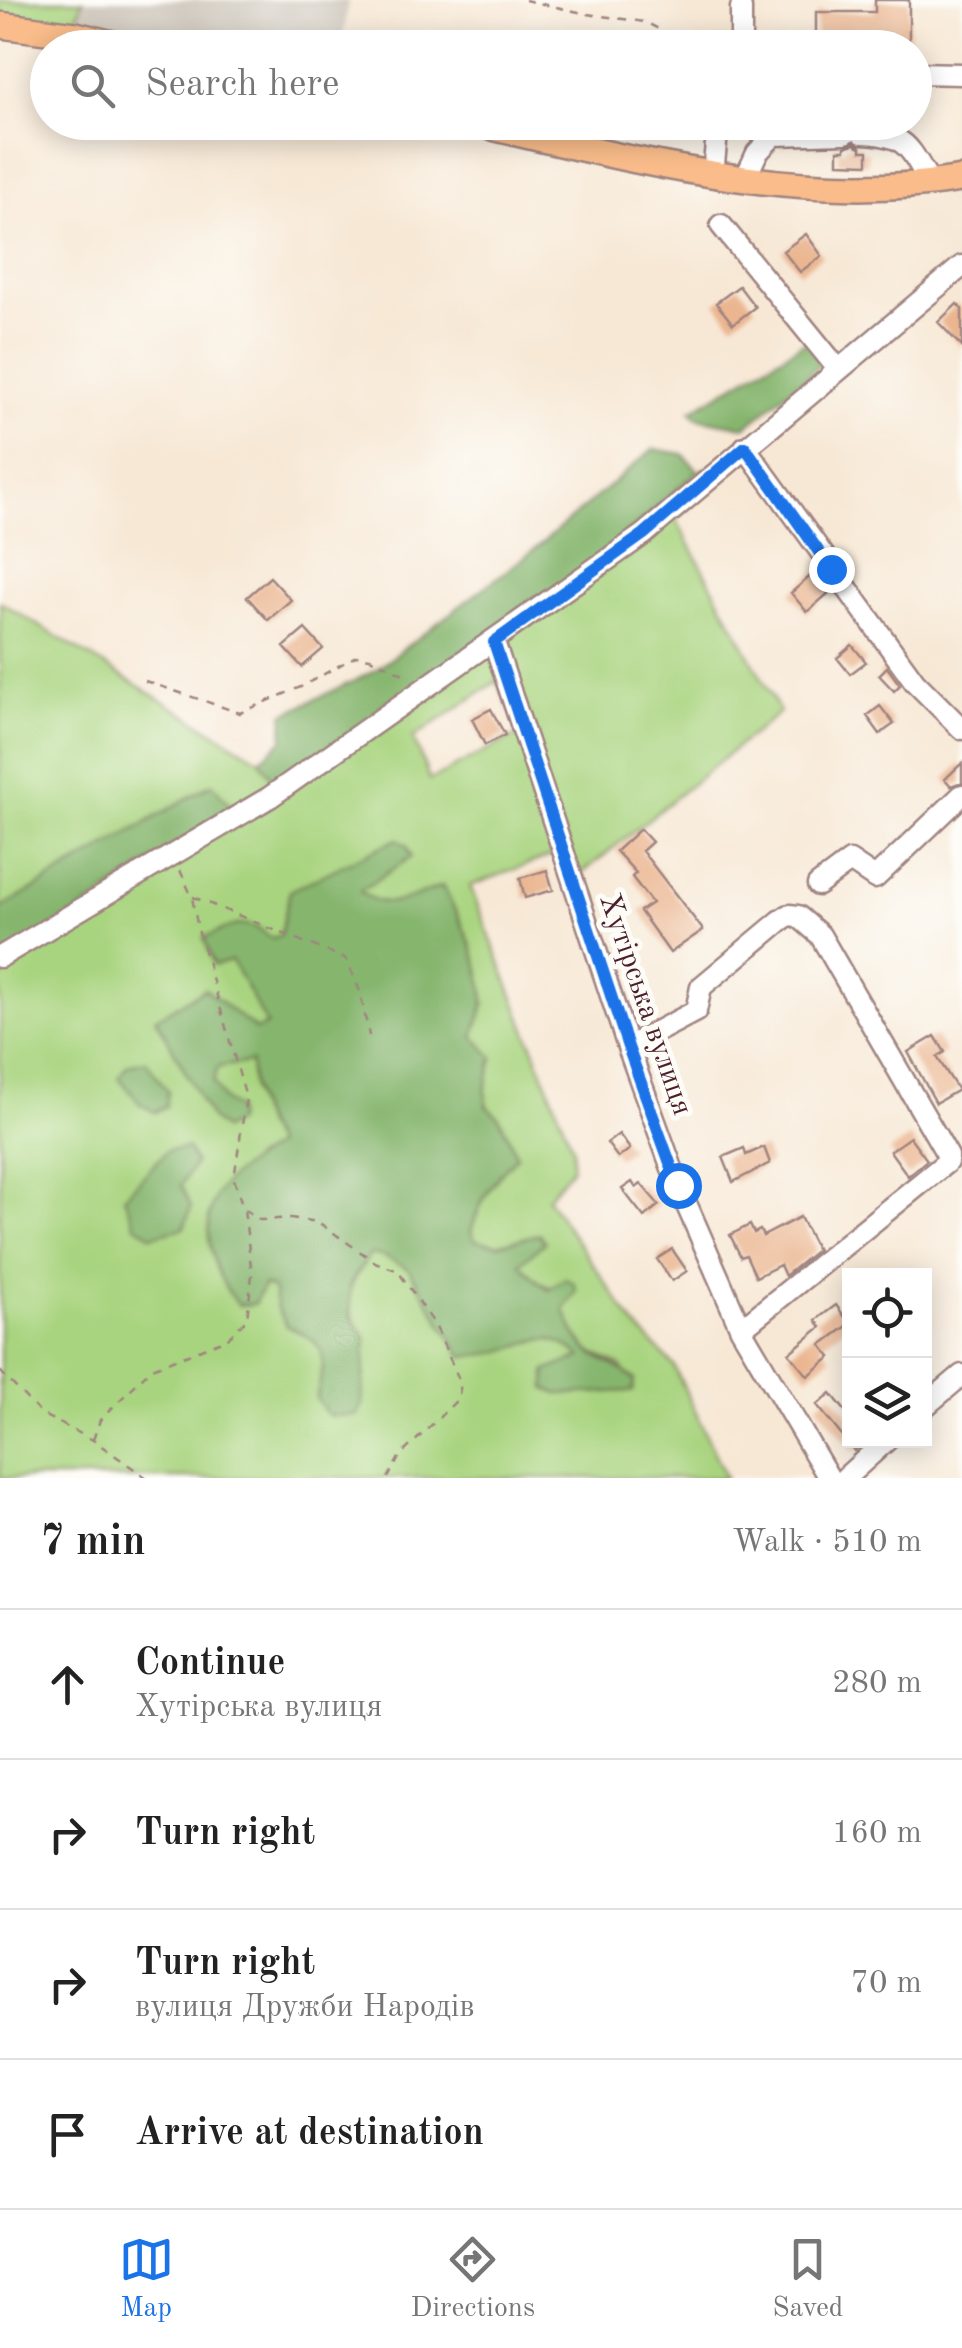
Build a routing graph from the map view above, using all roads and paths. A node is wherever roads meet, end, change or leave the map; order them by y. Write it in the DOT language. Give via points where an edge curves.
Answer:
graph roads {
  1 [pos="525,0"];
  2 [pos="741,8"];
  3 [pos="0,25"];
  4 [pos="38,30"];
  5 [pos="660,30"];
  6 [pos="741,30"];
  7 [pos="932,73"];
  8 [pos="962,74"];
  9 [pos="551,140"];
  10 [pos="716,140"];
  11 [pos="769,140"];
  12 [pos="900,140"];
  13 [pos="713,176"];
  14 [pos="746,179"];
  15 [pos="962,179"];
  16 [pos="931,184"];
  17 [pos="721,225"];
  18 [pos="962,266"];
  19 [pos="838,369"];
  20 [pos="745,447"];
  21 [pos="494,642"];
  22 [pos="145,682"];
  23 [pos="429,687"];
  24 [pos="962,729"];
  25 [pos="962,795"];
  26 [pos="173,855"];
  27 [pos="818,886"];
  28 [pos="192,896"];
  29 [pos="0,957"];
  30 [pos="369,1036"];
  31 [pos="628,1047"];
  32 [pos="244,1208"];
  33 [pos="740,1330"];
  34 [pos="0,1372"];
  35 [pos="962,1376"];
  36 [pos="932,1401"];
  37 [pos="93,1440"];
  38 [pos="878,1448"];
  39 [pos="146,1478"];
  40 [pos="388,1478"];
  41 [pos="829,1478"];
  42 [pos="846,1478"];
  1 -- 5 [label="path"];
  2 -- 6 [label="street"];
  3 -- 4 [label="main road"];
  7 -- 8 [label="street"];
  9 -- 13 [label="main road"];
  10 -- 13 [label="street"];
  11 -- 14 [label="street"];
  12 -- 16 [label="street"];
  13 -- 14 [label="main road"];
  14 -- 16 [label="main road" via="856,189"];
  15 -- 16 [label="main road"];
  17 -- 19 [label="street"];
  18 -- 19 [label="street"];
  19 -- 20 [label="street"];
  20 -- 21 [label="street" via="644,534"];
  20 -- 24 [label="street" via="915,682"];
  21 -- 23 [label="street"];
  21 -- 31 [label="street, Хутірська вулиця"];
  22 -- 23 [label="path" via="240,713 356,656"];
  23 -- 26 [label="street" via="270,798"];
  25 -- 27 [label="street" via="876,878 850,861"];
  26 -- 28 [label="path"];
  26 -- 29 [label="street"];
  28 -- 30 [label="path" via="346,959"];
  28 -- 32 [label="path" via="246,1098 234,1179"];
  31 -- 33 [label="street, Хутірська вулиця"];
  31 -- 33 [label="street" via="696,1011 701,987 780,920 798,916 820,935 948,1156"];
  32 -- 37 [label="path" via="252,1275 248,1319 227,1338 152,1368 100,1420"];
  32 -- 40 [label="path" via="260,1220 318,1222 398,1270 435,1325 461,1384 458,1399 400,1456"];
  33 -- 41 [label="street, Хутірська вулиця"];
  34 -- 37 [label="path" via="41,1414"];
  35 -- 36 [label="street"];
  37 -- 39 [label="path"];
  38 -- 42 [label="street"];
}
